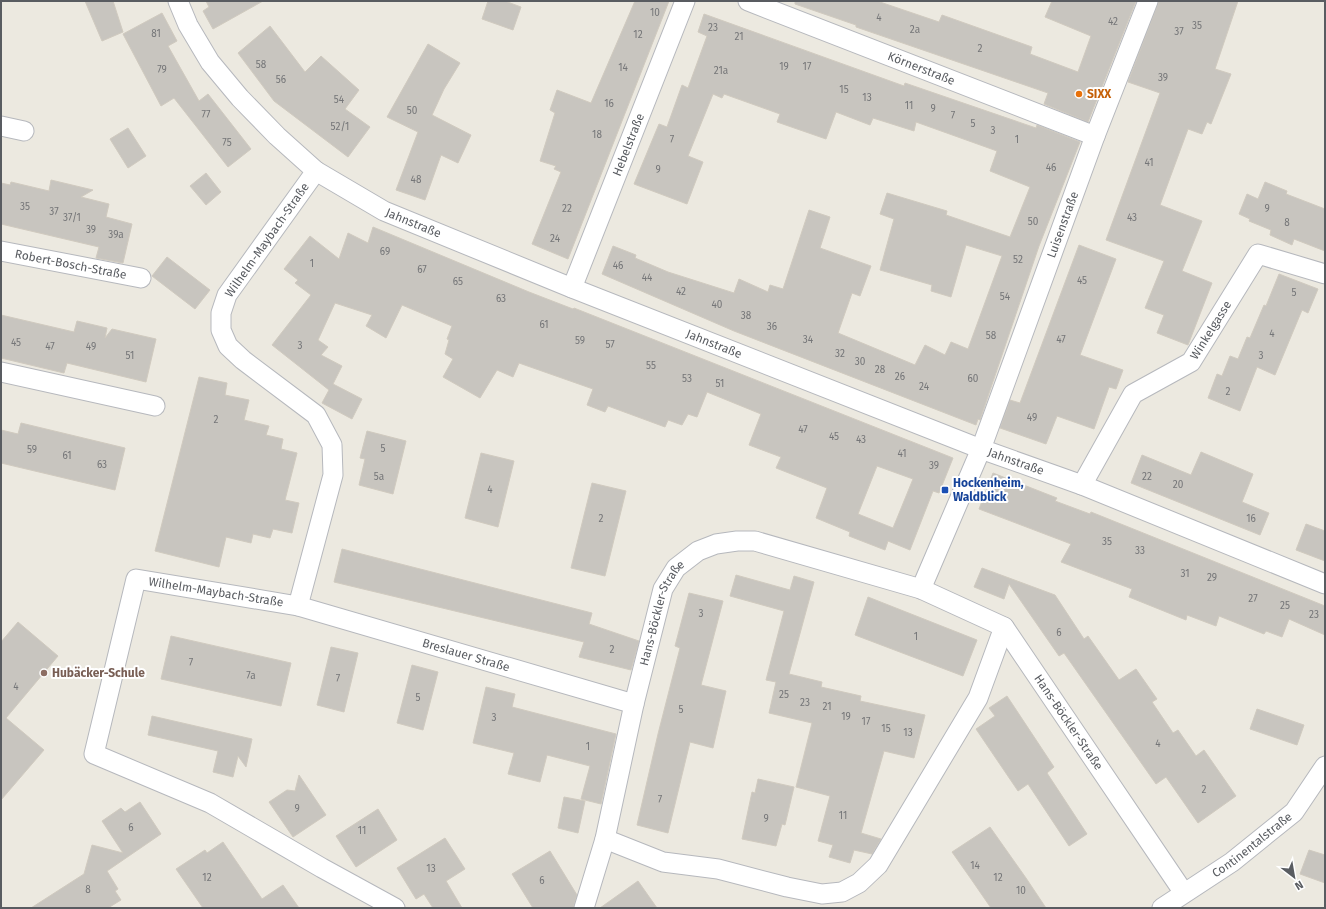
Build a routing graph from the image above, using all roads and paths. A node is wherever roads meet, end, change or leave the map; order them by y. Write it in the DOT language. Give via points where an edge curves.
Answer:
graph roads {
  1 [pos="178,1"];
  2 [pos="685,1"];
  3 [pos="748,1"];
  4 [pos="1148,1"];
  5 [pos="1,126"];
  6 [pos="24,131"];
  7 [pos="1095,136"];
  8 [pos="316,171"];
  9 [pos="1,251"];
  10 [pos="1325,274"];
  11 [pos="141,278"];
  12 [pos="572,288"];
  13 [pos="1,372"];
  14 [pos="155,406"];
  15 [pos="981,449"];
  16 [pos="1082,485"];
  17 [pos="1325,584"];
  18 [pos="921,589"];
  19 [pos="298,606"];
  20 [pos="1004,627"];
  21 [pos="634,704"];
  22 [pos="1325,766"];
  23 [pos="605,839"];
  24 [pos="1184,893"];
  25 [pos="396,908"];
  26 [pos="584,908"];
  27 [pos="1162,908"];
  1 -- 8 [label="street, Jahnstraße" via="188,25 210,62 240,98"];
  2 -- 12 [label="street, Hebelstraße"];
  3 -- 7 [label="street, Körnerstraße"];
  4 -- 7 [label="street, Luisenstraße"];
  5 -- 6 [label="street"];
  7 -- 15 [label="street, Luisenstraße"];
  8 -- 12 [label="street, Jahnstraße" via="384,211"];
  8 -- 19 [label="street, Wilhelm-Maybach-Straße" via="227,295 221,330 228,346 243,360 316,415 332,445 333,476"];
  9 -- 11 [label="street, Robert-Bosch-Straße"];
  10 -- 16 [label="street, Winkelgasse" via="1258,254 1191,362 1133,394"];
  12 -- 15 [label="street, Jahnstraße"];
  13 -- 14 [label="street"];
  15 -- 16 [label="street, Jahnstraße"];
  15 -- 18 [label="street"];
  16 -- 17 [label="street, Jahnstraße"];
  18 -- 20 [label="street, Hans-Böckler-Straße"];
  18 -- 21 [label="street, Hans-Böckler-Straße" via="755,541 716,544 698,551 676,568 663,589"];
  19 -- 21 [label="street, Breslauer Straße"];
  19 -- 25 [label="street, Wilhelm-Maybach-Straße" via="136,579 94,754 210,804"];
  20 -- 23 [label="street" via="978,698 878,865 859,882 842,892 822,894 718,870 664,862"];
  20 -- 24 [label="street, Hans-Böckler-Straße"];
  21 -- 23 [label="street, Hans-Böckler-Straße"];
  22 -- 24 [label="street, Continentalstraße" via="1294,812 1232,862"];
  23 -- 26 [label="street, Hans-Böckler-Straße"];
  24 -- 27 [label="street, Continentalstraße"];
}
